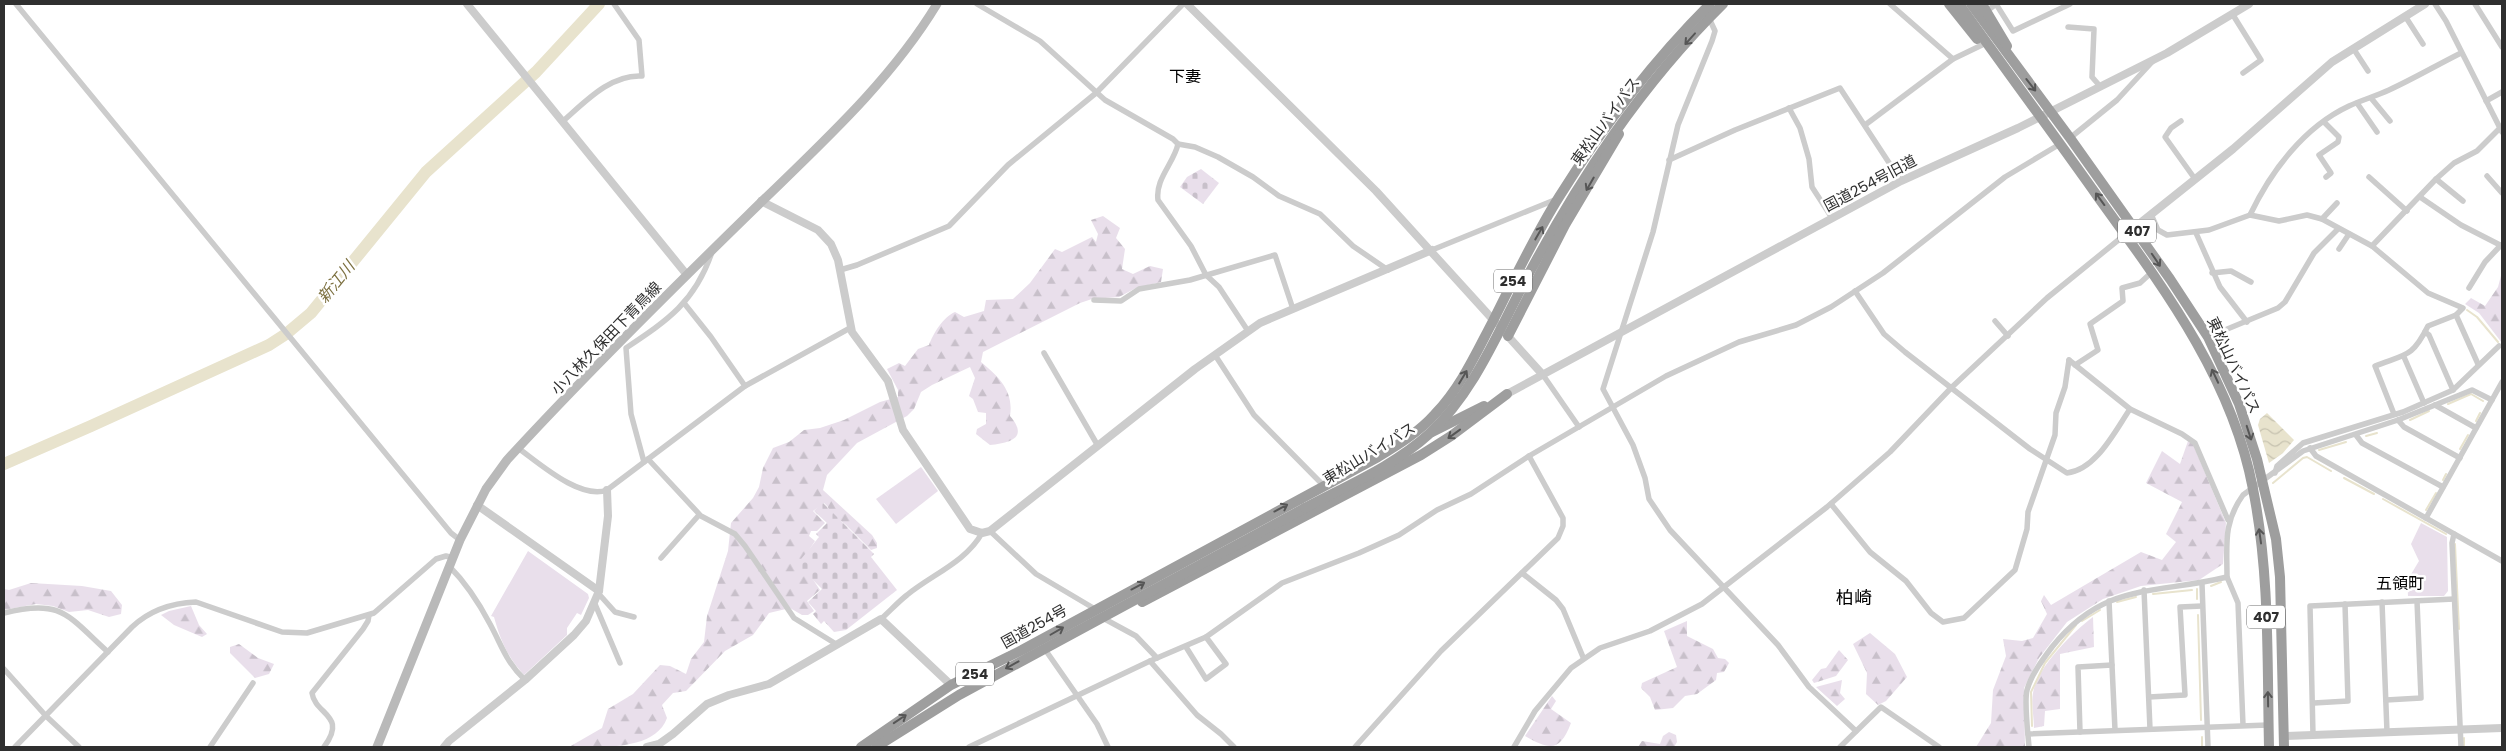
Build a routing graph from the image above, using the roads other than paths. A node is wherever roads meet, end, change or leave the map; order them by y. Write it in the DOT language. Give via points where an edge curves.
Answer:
graph roads {
  1 [pos="16,4"];
  2 [pos="468,4"];
  3 [pos="614,4"];
  4 [pos="937,4"];
  5 [pos="977,4"];
  6 [pos="1183,4"];
  7 [pos="1187,4"];
  8 [pos="1710,4"];
  9 [pos="1723,4"];
  10 [pos="1890,4"];
  11 [pos="1949,4"];
  12 [pos="1959,4"];
  13 [pos="1971,4"];
  14 [pos="2070,4"];
  15 [pos="2249,4"];
  16 [pos="2425,4"];
  17 [pos="2435,4"];
  18 [pos="2475,4"];
  19 [pos="1990,6"];
  20 [pos="2233,14"];
  21 [pos="2406,16"];
  22 [pos="1709,18"];
  23 [pos="2068,27"];
  24 [pos="2423,44"];
  25 [pos="1982,45"];
  26 [pos="2502,47"];
  27 [pos="2353,48"];
  28 [pos="2461,53"];
  29 [pos="1952,59"];
  30 [pos="2153,60"];
  31 [pos="2019,70"];
  32 [pos="2368,71"];
  33 [pos="2243,73"];
  34 [pos="2010,77"];
  35 [pos="2099,85"];
  36 [pos="2502,92"];
  37 [pos="1096,93"];
  38 [pos="1641,97"];
  39 [pos="2371,98"];
  40 [pos="2486,101"];
  41 [pos="2357,103"];
  42 [pos="1790,108"];
  43 [pos="2051,111"];
  44 [pos="2040,116"];
  45 [pos="2182,121"];
  46 [pos="2390,121"];
  47 [pos="562,122"];
  48 [pos="2324,122"];
  49 [pos="1865,125"];
  50 [pos="2501,128"];
  51 [pos="2377,132"];
  52 [pos="2070,138"];
  53 [pos="1178,144"];
  54 [pos="2060,144"];
  55 [pos="1669,160"];
  56 [pos="2487,176"];
  57 [pos="2326,177"];
  58 [pos="2369,177"];
  59 [pos="2436,179"];
  60 [pos="2194,180"];
  61 [pos="1901,181"];
  62 [pos="2502,193"];
  63 [pos="2420,197"];
  64 [pos="1558,198"];
  65 [pos="761,201"];
  66 [pos="2463,201"];
  67 [pos="2337,203"];
  68 [pos="2407,211"];
  69 [pos="2151,214"];
  70 [pos="2250,215"];
  71 [pos="1832,218"];
  72 [pos="2322,219"];
  73 [pos="2134,228"];
  74 [pos="2338,229"];
  75 [pos="2196,232"];
  76 [pos="2126,234"];
  77 [pos="2349,234"];
  78 [pos="2502,245"];
  79 [pos="2372,246"];
  80 [pos="714,248"];
  81 [pos="2338,249"];
  82 [pos="1432,250"];
  83 [pos="840,270"];
  84 [pos="1388,270"];
  85 [pos="2152,272"];
  86 [pos="2212,273"];
  87 [pos="686,275"];
  88 [pos="1206,275"];
  89 [pos="2251,282"];
  90 [pos="2469,288"];
  91 [pos="1855,291"];
  92 [pos="1094,300"];
  93 [pos="684,303"];
  94 [pos="1293,309"];
  95 [pos="2456,315"];
  96 [pos="1493,320"];
  97 [pos="1995,321"];
  98 [pos="2247,322"];
  99 [pos="850,328"];
  100 [pos="1248,331"];
  101 [pos="1622,332"];
  102 [pos="2425,332"];
  103 [pos="1508,336"];
  104 [pos="2008,336"];
  105 [pos="2208,337"];
  106 [pos="624,345"];
  107 [pos="2498,346"];
  108 [pos="1044,354"];
  109 [pos="1215,355"];
  110 [pos="2404,357"];
  111 [pos="2478,364"];
  112 [pos="2075,365"];
  113 [pos="1543,375"];
  114 [pos="2502,382"];
  115 [pos="2459,383"];
  116 [pos="745,386"];
  117 [pos="1952,387"];
  118 [pos="2453,390"];
  119 [pos="2472,390"];
  120 [pos="1507,394"];
  121 [pos="2492,400"];
  122 [pos="2424,403"];
  123 [pos="2435,405"];
  124 [pos="1612,408"];
  125 [pos="2130,409"];
  126 [pos="2394,414"];
  127 [pos="2398,420"];
  128 [pos="1579,427"];
  129 [pos="2476,428"];
  130 [pos="2356,435"];
  131 [pos="1419,438"];
  132 [pos="1098,446"];
  133 [pos="518,448"];
  134 [pos="2310,448"];
  135 [pos="1427,452"];
  136 [pos="1529,456"];
  137 [pos="1378,457"];
  138 [pos="2460,458"];
  139 [pos="2046,460"];
  140 [pos="646,461"];
  141 [pos="2275,473"];
  142 [pos="2262,480"];
  143 [pos="1323,486"];
  144 [pos="2443,487"];
  145 [pos="2253,488"];
  146 [pos="607,490"];
  147 [pos="1332,502"];
  148 [pos="1831,504"];
  149 [pos="477,505"];
  150 [pos="699,515"];
  151 [pos="2426,518"];
  152 [pos="2228,520"];
  153 [pos="986,532"];
  154 [pos="2454,534"];
  155 [pos="460,540"];
  156 [pos="661,558"];
  157 [pos="2502,561"];
  158 [pos="451,562"];
  159 [pos="1522,573"];
  160 [pos="2227,578"];
  161 [pos="2202,584"];
  162 [pos="1723,588"];
  163 [pos="2144,590"];
  164 [pos="598,592"];
  165 [pos="2454,599"];
  166 [pos="2109,601"];
  167 [pos="2417,601"];
  168 [pos="2382,602"];
  169 [pos="595,604"];
  170 [pos="2345,604"];
  171 [pos="2202,606"];
  172 [pos="4,613"];
  173 [pos="1098,613"];
  174 [pos="368,615"];
  175 [pos="634,617"];
  176 [pos="881,619"];
  177 [pos="1206,637"];
  178 [pos="836,644"];
  179 [pos="1042,644"];
  180 [pos="1186,647"];
  181 [pos="108,652"];
  182 [pos="1583,657"];
  183 [pos="1157,658"];
  184 [pos="1150,661"];
  185 [pos="620,663"];
  186 [pos="2112,665"];
  187 [pos="4,669"];
  188 [pos="526,680"];
  189 [pos="253,683"];
  190 [pos="951,685"];
  191 [pos="1078,696"];
  192 [pos="2148,696"];
  193 [pos="2386,700"];
  194 [pos="2314,702"];
  195 [pos="46,716"];
  196 [pos="2243,725"];
  197 [pos="2268,725"];
  198 [pos="2207,728"];
  199 [pos="2502,728"];
  200 [pos="2150,729"];
  201 [pos="2115,730"];
  202 [pos="2460,730"];
  203 [pos="1856,731"];
  204 [pos="2080,732"];
  205 [pos="2387,732"];
  206 [pos="2028,734"];
  207 [pos="2313,735"];
  208 [pos="2283,736"];
  209 [pos="15,747"];
  210 [pos="79,747"];
  211 [pos="210,747"];
  212 [pos="324,747"];
  213 [pos="378,747"];
  214 [pos="444,747"];
  215 [pos="647,747"];
  216 [pos="860,747"];
  217 [pos="876,747"];
  218 [pos="969,747"];
  219 [pos="1108,747"];
  220 [pos="1234,747"];
  221 [pos="1355,747"];
  222 [pos="1514,747"];
  223 [pos="1840,747"];
  224 [pos="1939,747"];
  225 [pos="2029,747"];
  226 [pos="2208,747"];
  227 [pos="2269,747"];
  228 [pos="2284,747"];
  229 [pos="2461,747"];
  1 -- 155 [label="street"];
  2 -- 47 [label="street"];
  3 -- 47 [label="street" via="639,40 642,76 615,81"];
  4 -- 65 [label="main road, 小八林久保田下青鳥線" via="912,43 881,81"];
  5 -- 37 [label="street" via="1040,41"];
  6 -- 37 [label="street"];
  7 -- 82 [label="street"];
  8 -- 64 [label="highway, 東松山バイパス / 254" via="1613,117"];
  9 -- 22 [label="highway, 東松山バイパス / 254"];
  10 -- 29 [label="street"];
  11 -- 25 [label="highway"];
  12 -- 34 [label="highway, 東松山バイパス / 407"];
  13 -- 31 [label="highway, 東松山バイパス / 407"];
  14 -- 19 [label="street" via="2013,31"];
  15 -- 20 [label="street, 国道254号旧道"];
  16 -- 21 [label="street"];
  17 -- 28 [label="street"];
  18 -- 26 [label="street"];
  19 -- 31 [label="highway"];
  20 -- 30 [label="street, 国道254号旧道"];
  20 -- 33 [label="street" via="2262,60"];
  21 -- 24 [label="street"];
  21 -- 27 [label="street"];
  22 -- 38 [label="highway, 東松山バイパス / 254, one-way"];
  22 -- 55 [label="street" via="1715,31 1685,105"];
  23 -- 35 [label="street" via="2094,29 2092,77"];
  25 -- 29 [label="street"];
  25 -- 34 [label="highway"];
  27 -- 32 [label="street"];
  27 -- 60 [label="street" via="2309,80"];
  28 -- 39 [label="street"];
  28 -- 40 [label="street"];
  29 -- 49 [label="street"];
  30 -- 35 [label="street, 国道254号旧道"];
  30 -- 52 [label="street" via="2117,100"];
  31 -- 43 [label="highway, 東松山バイパス / 407, one-way"];
  34 -- 44 [label="highway, 東松山バイパス / 407"];
  35 -- 43 [label="street, 国道254号旧道"];
  36 -- 40 [label="street"];
  37 -- 53 [label="street"];
  37 -- 83 [label="street" via="1002,170 949,226 857,266"];
  38 -- 103 [label="highway, one-way" via="1565,225"];
  38 -- 173 [label="highway, 東松山バイパス / 254, bridge" via="1586,173 1482,364 1447,416 1407,451 1305,508"];
  39 -- 41 [label="street"];
  39 -- 46 [label="street"];
  40 -- 50 [label="street"];
  41 -- 48 [label="street"];
  41 -- 51 [label="street"];
  42 -- 49 [label="street" via="1840,88"];
  42 -- 55 [label="street"];
  42 -- 71 [label="street" via="1809,159 1812,187"];
  43 -- 44 [label="street, 国道254号旧道"];
  43 -- 52 [label="highway, 東松山バイパス / 407"];
  44 -- 54 [label="highway, 東松山バイパス / 407"];
  44 -- 61 [label="street, 国道254号旧道"];
  45 -- 60 [label="street" via="2165,137"];
  47 -- 87 [label="street"];
  48 -- 57 [label="street" via="2339,137 2338,142 2319,155 2331,173"];
  48 -- 70 [label="street" via="2276,169"];
  49 -- 61 [label="street"];
  50 -- 59 [label="street" via="2483,146 2454,163"];
  52 -- 73 [label="highway, 東松山バイパス / 407"];
  53 -- 84 [label="street" via="1202,149 1279,196 1320,214 1353,246"];
  53 -- 88 [label="street" via="1162,177 1158,200 1192,246"];
  76 -- 54 [label="highway, 東松山バイパス / 407, one-way"];
  54 -- 91 [label="street" via="2005,177 1883,273"];
  55 -- 101 [label="street" via="1653,232"];
  56 -- 62 [label="street"];
  58 -- 68 [label="street"];
  59 -- 63 [label="street"];
  59 -- 66 [label="street"];
  60 -- 69 [label="street"];
  61 -- 71 [label="street, 国道254号旧道"];
  63 -- 68 [label="street"];
  63 -- 78 [label="street" via="2461,225"];
  64 -- 82 [label="street"];
  96 -- 64 [label="highway, 東松山バイパス / 254, one-way"];
  65 -- 80 [label="main road, 小八林久保田下青鳥線"];
  65 -- 83 [label="street" via="818,230 831,244"];
  67 -- 72 [label="street"];
  68 -- 79 [label="street"];
  69 -- 73 [label="street"];
  69 -- 75 [label="street" via="2161,233"];
  70 -- 72 [label="street" via="2279,221 2307,215"];
  70 -- 75 [label="street"];
  71 -- 101 [label="street, 国道254号旧道"];
  72 -- 74 [label="street"];
  73 -- 76 [label="street"];
  73 -- 105 [label="highway, 東松山バイパス / 407, one-way"];
  74 -- 77 [label="street"];
  74 -- 98 [label="street" via="2314,253 2284,302"];
  75 -- 86 [label="street"];
  76 -- 85 [label="highway, 東松山バイパス / 407"];
  76 -- 104 [label="street" via="2047,298"];
  77 -- 79 [label="street"];
  77 -- 81 [label="street"];
  78 -- 90 [label="street" via="2485,262"];
  79 -- 95 [label="street" via="2428,293 2463,308"];
  80 -- 87 [label="main road, 小八林久保田下青鳥線"];
  80 -- 93 [label="street" via="704,277"];
  82 -- 84 [label="street"];
  82 -- 96 [label="street"];
  83 -- 99 [label="street"];
  84 -- 94 [label="street"];
  85 -- 112 [label="street" via="2140,283 2122,288 2123,301 2090,324 2098,350"];
  145 -- 85 [label="highway, 東松山バイパス / 407, one-way" via="2230,412 2217,382 2192,332"];
  86 -- 89 [label="street" via="2231,271"];
  86 -- 98 [label="street"];
  87 -- 106 [label="main road, 小八林久保田下青鳥線"];
  88 -- 92 [label="street" via="1139,289 1121,301"];
  88 -- 94 [label="street" via="1275,255"];
  88 -- 100 [label="street" via="1219,287"];
  91 -- 117 [label="street" via="1884,334"];
  91 -- 124 [label="street" via="1796,325 1739,342 1666,376"];
  93 -- 106 [label="street" via="653,330"];
  93 -- 116 [label="street"];
  94 -- 100 [label="street" via="1260,322"];
  95 -- 102 [label="street" via="2428,326"];
  95 -- 111 [label="street"];
  96 -- 103 [label="street"];
  137 -- 96 [label="highway, 東松山バイパス / 254, one-way" via="1422,428 1436,414 1460,382"];
  97 -- 104 [label="street"];
  98 -- 105 [label="street"];
  99 -- 116 [label="street"];
  99 -- 153 [label="street" via="888,381 903,430 970,529"];
  100 -- 109 [label="street"];
  101 -- 113 [label="street, 国道254号旧道"];
  101 -- 124 [label="street" via="1603,389"];
  102 -- 110 [label="street"];
  102 -- 118 [label="street"];
  103 -- 113 [label="street"];
  104 -- 117 [label="street"];
  105 -- 142 [label="highway, 東松山バイパス / 407, one-way" via="2239,404"];
  106 -- 133 [label="main road, 小八林久保田下青鳥線"];
  106 -- 140 [label="street" via="632,414"];
  107 -- 111 [label="street"];
  108 -- 132 [label="street"];
  109 -- 132 [label="street"];
  109 -- 143 [label="street" via="1254,415"];
  110 -- 122 [label="street"];
  110 -- 126 [label="street" via="2375,366"];
  111 -- 115 [label="street"];
  112 -- 125 [label="street"];
  112 -- 139 [label="street" via="2069,360 2065,387 2056,413 2055,434"];
  113 -- 120 [label="street, 国道254号旧道"];
  113 -- 128 [label="street"];
  114 -- 121 [label="street"];
  115 -- 118 [label="street"];
  115 -- 119 [label="street"];
  116 -- 140 [label="street"];
  117 -- 139 [label="street"];
  117 -- 148 [label="street" via="1890,452"];
  118 -- 122 [label="street"];
  119 -- 121 [label="street"];
  119 -- 123 [label="street"];
  120 -- 131 [label="highway"];
  120 -- 135 [label="highway, one-way"];
  121 -- 129 [label="street"];
  122 -- 126 [label="street"];
  123 -- 127 [label="street"];
  123 -- 129 [label="street"];
  124 -- 128 [label="street"];
  124 -- 162 [label="street" via="1633,445 1649,499 1670,530"];
  125 -- 139 [label="street" via="2085,467 2067,473"];
  125 -- 152 [label="street" via="2195,443"];
  126 -- 141 [label="street" via="2303,443 2276,466"];
  127 -- 130 [label="street"];
  127 -- 138 [label="street" via="2404,427"];
  128 -- 136 [label="street"];
  129 -- 138 [label="street"];
  130 -- 134 [label="street"];
  130 -- 144 [label="street" via="2362,443"];
  131 -- 135 [label="highway" via="1427,441"];
  131 -- 137 [label="highway"];
  132 -- 153 [label="street"];
  133 -- 146 [label="street" via="575,486 587,491"];
  133 -- 149 [label="main road, 小八林久保田下青鳥線"];
  134 -- 141 [label="street"];
  134 -- 151 [label="street" via="2316,456"];
  135 -- 147 [label="highway"];
  136 -- 159 [label="street" via="1560,512 1563,526 1558,538"];
  136 -- 177 [label="street" via="1399,535 1282,583"];
  137 -- 143 [label="highway, 東松山バイパス / 254"];
  138 -- 144 [label="street"];
  139 -- 148 [label="street" via="2028,512 2024,543 2015,570 1964,618 1943,622 1931,613 1906,581 1870,552"];
  140 -- 146 [label="street"];
  140 -- 150 [label="street"];
  141 -- 142 [label="street"];
  142 -- 145 [label="street"];
  142 -- 208 [label="highway, 東松山バイパス / 407" via="2276,539 2280,577"];
  143 -- 147 [label="highway" via="1321,497"];
  173 -- 143 [label="highway, 東松山バイパス / 254, one-way"];
  144 -- 151 [label="street"];
  145 -- 152 [label="street" via="2244,494"];
  197 -- 145 [label="highway, 東松山バイパス / 407, one-way" via="2266,599"];
  146 -- 164 [label="street" via="608,516"];
  147 -- 173 [label="highway" via="1148,600"];
  148 -- 162 [label="street"];
  149 -- 155 [label="main road, 小八林久保田下青鳥線"];
  149 -- 164 [label="street"];
  150 -- 156 [label="street"];
  150 -- 178 [label="street" via="734,534 794,618"];
  151 -- 154 [label="street"];
  152 -- 160 [label="street"];
  153 -- 173 [label="street" via="1036,574"];
  153 -- 176 [label="street" via="976,544 932,580 908,594"];
  154 -- 157 [label="street"];
  154 -- 165 [label="street"];
  155 -- 158 [label="main road, 小八林久保田下青鳥線"];
  158 -- 174 [label="street" via="446,556 436,559 380,609"];
  158 -- 188 [label="street" via="484,613 507,659"];
  158 -- 213 [label="main road, 小八林久保田下青鳥線"];
  159 -- 182 [label="street" via="1563,609"];
  159 -- 221 [label="street" via="1441,651"];
  160 -- 161 [label="street"];
  160 -- 196 [label="street" via="2238,603"];
  161 -- 163 [label="street"];
  161 -- 171 [label="street"];
  162 -- 182 [label="street" via="1673,620"];
  162 -- 203 [label="street" via="1778,645 1809,687"];
  163 -- 166 [label="street"];
  163 -- 192 [label="street"];
  164 -- 169 [label="street"];
  164 -- 175 [label="street" via="615,612"];
  165 -- 167 [label="street"];
  165 -- 202 [label="street"];
  166 -- 186 [label="street"];
  166 -- 206 [label="street" via="2087,612 2067,629 2042,660 2026,690"];
  167 -- 168 [label="street"];
  167 -- 193 [label="street" via="2421,698"];
  168 -- 170 [label="street"];
  168 -- 193 [label="street"];
  169 -- 185 [label="street"];
  169 -- 188 [label="street" via="574,635"];
  170 -- 194 [label="street" via="2348,701"];
  170 -- 194 [label="street" via="2310,606"];
  171 -- 192 [label="street" via="2180,607 2185,694"];
  171 -- 198 [label="street"];
  172 -- 181 [label="street" via="40,607 64,612"];
  173 -- 179 [label="highway, 国道254号 / 254"];
  173 -- 183 [label="street" via="1136,636"];
  174 -- 181 [label="street" via="307,633 292,634 205,604 183,603 142,618"];
  174 -- 212 [label="street" via="363,629 312,693 332,724 333,736"];
  176 -- 178 [label="street"];
  176 -- 190 [label="street"];
  177 -- 180 [label="street"];
  177 -- 180 [label="street" via="1226,664 1206,679"];
  178 -- 215 [label="street" via="769,684 707,704 673,734 659,744"];
  179 -- 190 [label="highway, 国道254号 / 254"];
  179 -- 191 [label="street"];
  179 -- 217 [label="highway, 国道254号 / 254, one-way"];
  180 -- 183 [label="street"];
  181 -- 195 [label="street"];
  182 -- 222 [label="street" via="1558,681 1535,711"];
  183 -- 184 [label="street"];
  184 -- 191 [label="street"];
  184 -- 220 [label="street" via="1197,715"];
  186 -- 201 [label="street"];
  186 -- 204 [label="street" via="2078,667"];
  187 -- 195 [label="street"];
  188 -- 214 [label="street"];
  189 -- 211 [label="street"];
  216 -- 190 [label="highway, 国道254号 / 254, one-way"];
  191 -- 218 [label="street"];
  191 -- 219 [label="street"];
  192 -- 200 [label="street"];
  193 -- 205 [label="street"];
  194 -- 207 [label="street"];
  195 -- 209 [label="street"];
  195 -- 210 [label="street"];
  196 -- 197 [label="street"];
  196 -- 198 [label="street"];
  197 -- 227 [label="highway, 東松山バイパス / 407"];
  198 -- 200 [label="street"];
  198 -- 226 [label="street"];
  199 -- 202 [label="street"];
  200 -- 201 [label="street"];
  201 -- 204 [label="street"];
  202 -- 205 [label="street"];
  202 -- 229 [label="street"];
  203 -- 223 [label="street"];
  203 -- 224 [label="street" via="1882,708"];
  204 -- 206 [label="street"];
  205 -- 207 [label="street"];
  206 -- 225 [label="street"];
  207 -- 208 [label="street"];
  208 -- 228 [label="highway, 東松山バイパス / 407"];
}
